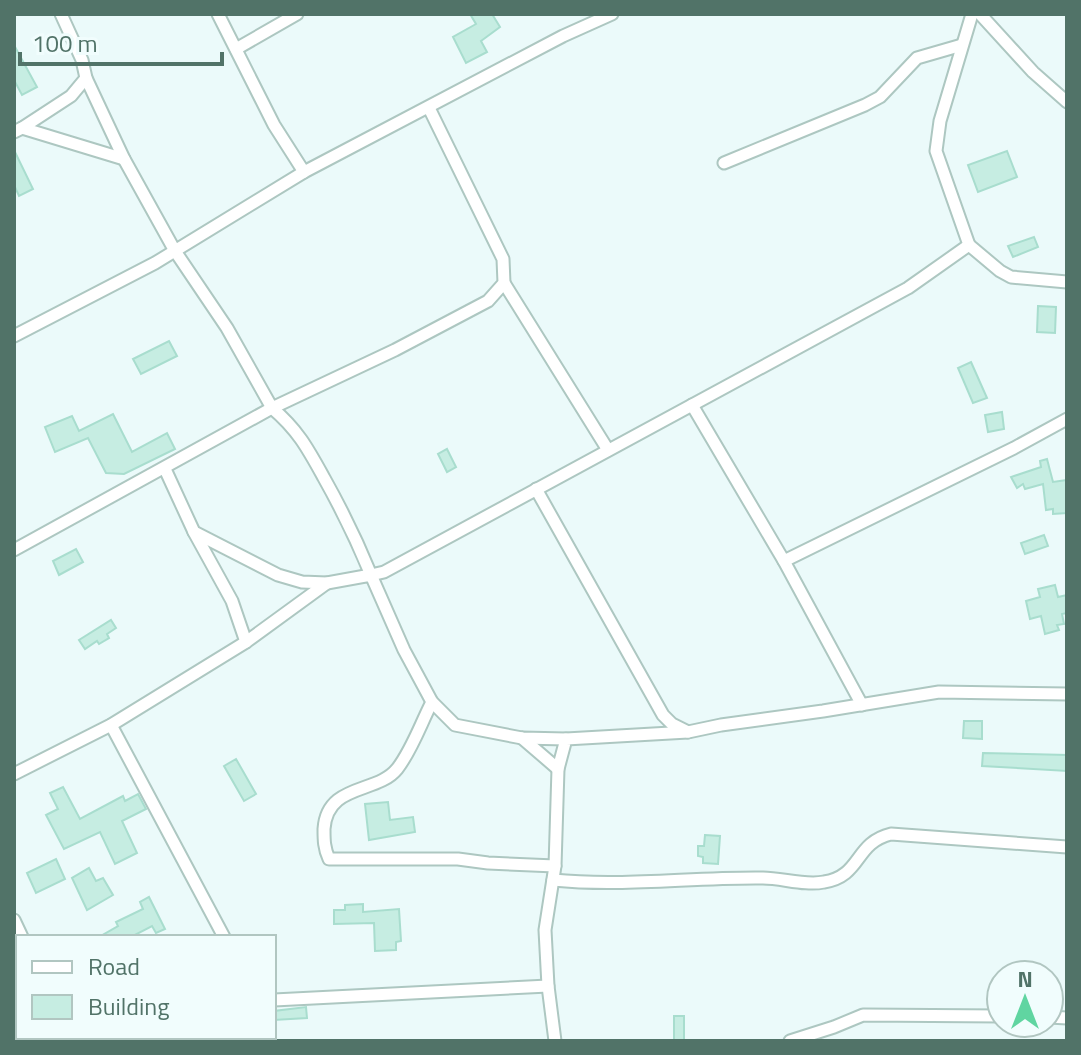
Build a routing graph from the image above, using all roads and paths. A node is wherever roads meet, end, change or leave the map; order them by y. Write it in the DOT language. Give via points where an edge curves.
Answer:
graph roads {
  1 [pos="61,14"];
  2 [pos="218,14"];
  3 [pos="297,14"];
  4 [pos="612,14"];
  5 [pos="972,14"];
  6 [pos="980,14"];
  7 [pos="962,45"];
  8 [pos="236,49"];
  9 [pos="86,78"];
  10 [pos="1067,102"];
  11 [pos="429,108"];
  12 [pos="18,130"];
  13 [pos="124,159"];
  14 [pos="724,163"];
  15 [pos="304,172"];
  16 [pos="969,245"];
  17 [pos="175,251"];
  18 [pos="1067,282"];
  19 [pos="504,283"];
  20 [pos="14,336"];
  21 [pos="692,405"];
  22 [pos="272,408"];
  23 [pos="1067,419"];
  24 [pos="608,450"];
  25 [pos="165,469"];
  26 [pos="536,489"];
  27 [pos="194,532"];
  28 [pos="14,550"];
  29 [pos="784,561"];
  30 [pos="371,575"];
  31 [pos="327,583"];
  32 [pos="246,642"];
  33 [pos="1067,694"];
  34 [pos="432,702"];
  35 [pos="862,705"];
  36 [pos="663,715"];
  37 [pos="111,725"];
  38 [pos="688,732"];
  39 [pos="653,734"];
  40 [pos="522,738"];
  41 [pos="566,739"];
  42 [pos="558,769"];
  43 [pos="14,774"];
  44 [pos="1067,847"];
  45 [pos="555,866"];
  46 [pos="553,880"];
  47 [pos="223,935"];
  48 [pos="548,986"];
  49 [pos="276,1000"];
  50 [pos="985,1016"];
  51 [pos="555,1041"];
  52 [pos="790,1041"];
  1 -- 9 [label="street"];
  2 -- 8 [label="street"];
  3 -- 8 [label="street"];
  4 -- 11 [label="street"];
  5 -- 7 [label="street"];
  6 -- 10 [label="street"];
  7 -- 14 [label="street" via="917,58 880,97 865,105"];
  7 -- 16 [label="street" via="936,151"];
  8 -- 15 [label="street"];
  9 -- 12 [label="street" via="71,96"];
  9 -- 13 [label="street"];
  11 -- 15 [label="street"];
  11 -- 19 [label="street" via="503,259"];
  12 -- 13 [label="street"];
  13 -- 17 [label="street"];
  15 -- 17 [label="street"];
  16 -- 18 [label="street" via="1011,277"];
  16 -- 21 [label="street" via="908,288"];
  17 -- 20 [label="street"];
  17 -- 22 [label="street"];
  19 -- 22 [label="street" via="488,301"];
  19 -- 24 [label="street"];
  21 -- 24 [label="street"];
  21 -- 29 [label="street"];
  22 -- 25 [label="street"];
  22 -- 30 [label="street" via="304,440"];
  23 -- 29 [label="street"];
  24 -- 26 [label="street"];
  25 -- 27 [label="street"];
  25 -- 28 [label="street"];
  26 -- 30 [label="street"];
  26 -- 36 [label="street"];
  27 -- 31 [label="street" via="278,575"];
  27 -- 32 [label="street" via="232,601"];
  29 -- 35 [label="street"];
  30 -- 31 [label="street"];
  30 -- 34 [label="street"];
  31 -- 32 [label="street"];
  32 -- 37 [label="street"];
  33 -- 35 [label="street" via="939,692"];
  34 -- 40 [label="street" via="455,725"];
  34 -- 45 [label="street" via="398,769 331,807 324,843 329,859"];
  35 -- 38 [label="street"];
  36 -- 38 [label="street"];
  36 -- 39 [label="street"];
  37 -- 43 [label="street"];
  37 -- 47 [label="street"];
  38 -- 39 [label="street"];
  39 -- 41 [label="street"];
  40 -- 41 [label="street"];
  40 -- 42 [label="street"];
  41 -- 42 [label="street"];
  42 -- 45 [label="street"];
  44 -- 46 [label="street" via="891,834 876,838 840,878 821,883 767,878 597,885"];
  45 -- 46 [label="street"];
  46 -- 48 [label="street" via="545,930"];
  48 -- 49 [label="street"];
  48 -- 51 [label="street"];
  50 -- 52 [label="street" via="863,1015"];
}
